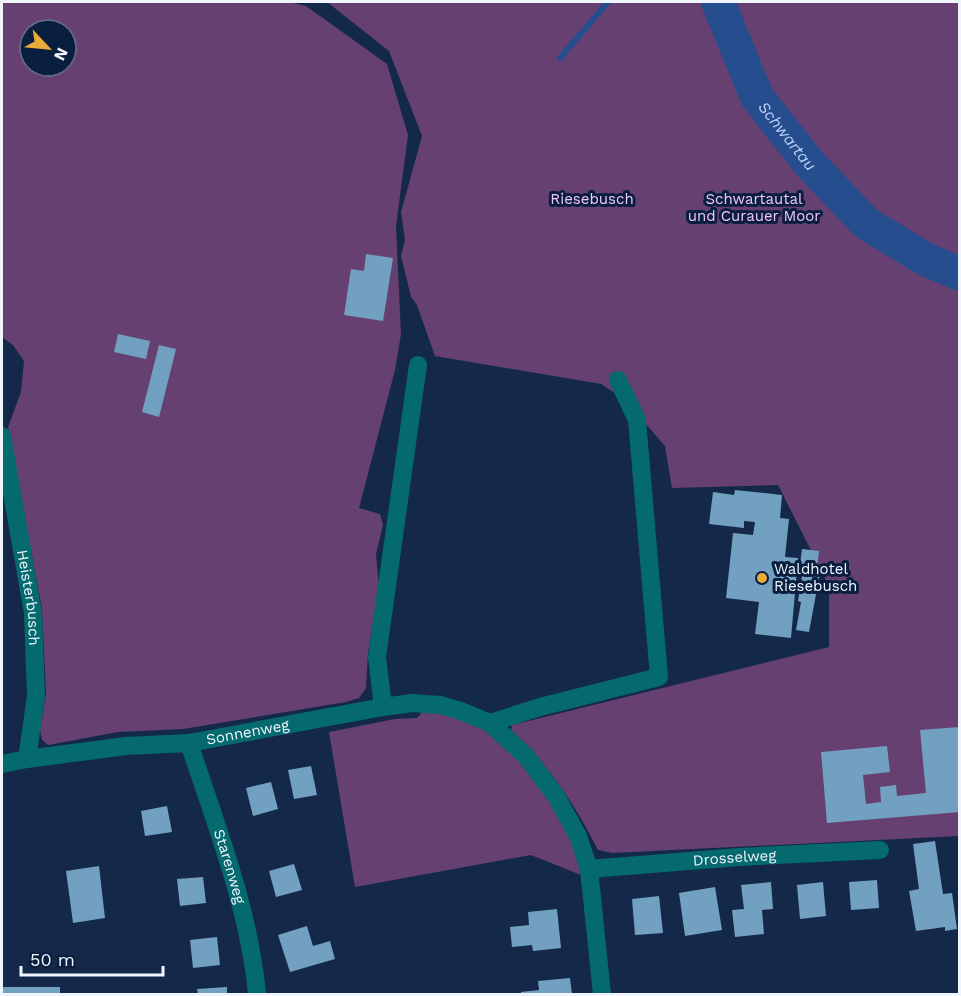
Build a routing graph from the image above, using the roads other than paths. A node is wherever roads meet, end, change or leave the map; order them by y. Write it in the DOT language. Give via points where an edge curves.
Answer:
graph roads {
  1 [pos="418,365"];
  2 [pos="618,380"];
  3 [pos="2,436"];
  4 [pos="383,706"];
  5 [pos="490,723"];
  6 [pos="189,743"];
  7 [pos="27,759"];
  8 [pos="2,764"];
  9 [pos="880,850"];
  10 [pos="589,869"];
  11 [pos="257,994"];
  12 [pos="602,994"];
  1 -- 4 [label="street" via="377,657"];
  2 -- 5 [label="street" via="637,420 659,677"];
  3 -- 7 [label="street, Heisterbusch" via="33,613 36,696"];
  4 -- 5 [label="street, Sonnenweg" via="441,705"];
  4 -- 6 [label="street, Sonnenweg"];
  5 -- 10 [label="street, Sonnenweg" via="526,756 556,796 578,836"];
  6 -- 7 [label="street, Sonnenweg" via="126,746"];
  6 -- 11 [label="street, Starenweg" via="237,886"];
  7 -- 8 [label="street, Sonnenweg"];
  9 -- 10 [label="street, Drosselweg"];
  10 -- 12 [label="street, Sonnenweg"];
}
